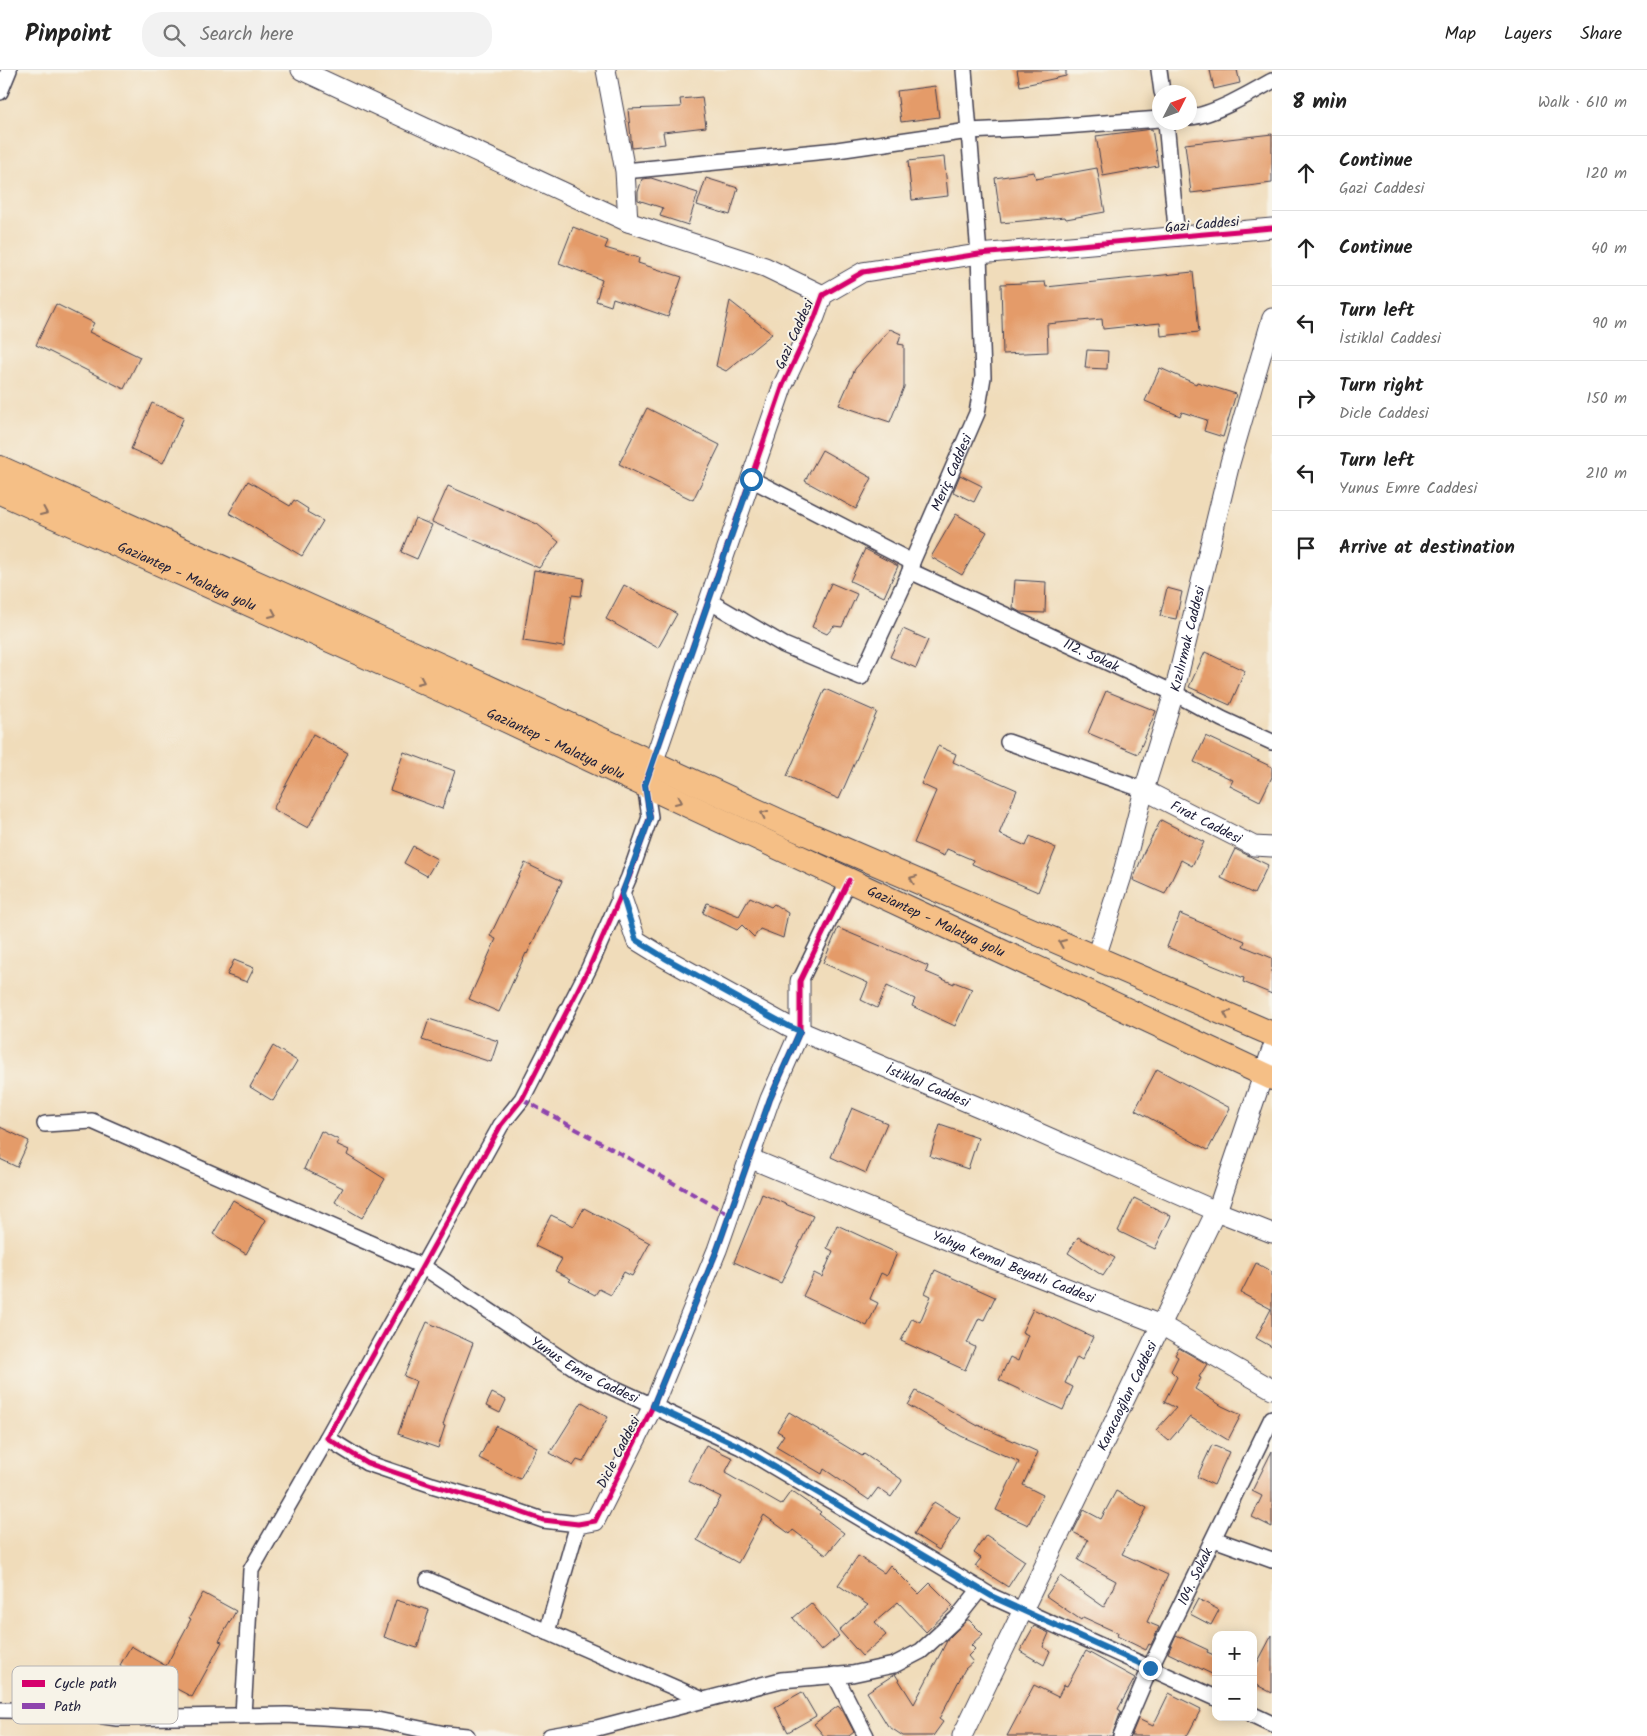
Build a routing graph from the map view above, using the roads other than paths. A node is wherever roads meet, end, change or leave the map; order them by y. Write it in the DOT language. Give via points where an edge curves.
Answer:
graph roads {
  1 [pos="9,70"];
  2 [pos="301,70"];
  3 [pos="606,70"];
  4 [pos="964,70"];
  5 [pos="1159,70"];
  6 [pos="1272,81"];
  7 [pos="1161,85"];
  8 [pos="0,92"];
  9 [pos="1197,115"];
  10 [pos="1152,120"];
  11 [pos="969,130"];
  12 [pos="1167,130"];
  13 [pos="625,171"];
  14 [pos="628,222"];
  15 [pos="1272,228"];
  16 [pos="1177,238"];
  17 [pos="979,254"];
  18 [pos="824,295"];
  19 [pos="1272,318"];
  20 [pos="0,468"];
  21 [pos="751,479"];
  22 [pos="0,492"];
  23 [pos="911,567"];
  24 [pos="709,600"];
  25 [pos="1174,693"];
  26 [pos="1008,742"];
  27 [pos="1272,742"];
  28 [pos="649,774"];
  29 [pos="1144,790"];
  30 [pos="1272,847"];
  31 [pos="849,880"];
  32 [pos="622,894"];
  33 [pos="1096,957"];
  34 [pos="800,981"];
  35 [pos="800,1031"];
  36 [pos="1272,1034"];
  37 [pos="1272,1049"];
  38 [pos="1267,1076"];
  39 [pos="45,1124"];
  40 [pos="749,1158"];
  41 [pos="1216,1211"];
  42 [pos="1272,1233"];
  43 [pos="422,1266"];
  44 [pos="1161,1325"];
  45 [pos="1272,1389"];
  46 [pos="653,1406"];
  47 [pos="1272,1418"];
  48 [pos="327,1438"];
  49 [pos="578,1524"];
  50 [pos="1214,1539"];
  51 [pos="1272,1560"];
  52 [pos="428,1580"];
  53 [pos="980,1589"];
  54 [pos="1023,1610"];
  55 [pos="547,1632"];
  56 [pos="1150,1668"];
  57 [pos="835,1675"];
  58 [pos="1212,1696"];
  59 [pos="702,1700"];
  60 [pos="243,1715"];
  61 [pos="178,1717"];
  62 [pos="1257,1717"];
  63 [pos="1272,1724"];
  64 [pos="467,1736"];
  65 [pos="550,1736"];
  66 [pos="866,1736"];
  67 [pos="962,1736"];
  68 [pos="1121,1736"];
  1 -- 8 [label="street"];
  2 -- 14 [label="street"];
  3 -- 13 [label="street"];
  4 -- 11 [label="street, Meriç Caddesi"];
  5 -- 7 [label="street"];
  6 -- 9 [label="street"];
  10 -- 11 [label="street"];
  11 -- 13 [label="street" via="837,150"];
  11 -- 17 [label="street, Meriç Caddesi"];
  12 -- 16 [label="street"];
  13 -- 14 [label="street"];
  14 -- 18 [label="street" via="765,267"];
  15 -- 16 [label="street, Gazi Caddesi"];
  16 -- 17 [label="street, Gazi Caddesi"];
  17 -- 18 [label="street, Gazi Caddesi" via="863,272"];
  17 -- 23 [label="street, Meriç Caddesi" via="983,377 977,413"];
  18 -- 21 [label="street, Gazi Caddesi" via="783,385"];
  19 -- 25 [label="street, Kızılırmak Caddesi" via="1230,463"];
  20 -- 28 [label="highway, Gaziantep - Malatya yolu" via="457,673"];
  21 -- 23 [label="street, 112. Sokak"];
  21 -- 24 [label="street, Gazi Caddesi"];
  22 -- 28 [label="highway, Gaziantep - Malatya yolu, one-way" via="448,693"];
  23 -- 24 [label="street, Meriç Caddesi" via="861,677 784,645"];
  23 -- 25 [label="street, 112. Sokak"];
  24 -- 28 [label="street, Gazi Caddesi"];
  25 -- 27 [label="street, 112. Sokak"];
  25 -- 29 [label="street, Kızılırmak Caddesi"];
  26 -- 29 [label="street"];
  28 -- 31 [label="highway, Gaziantep - Malatya yolu, one-way"];
  28 -- 32 [label="street" via="650,818"];
  33 -- 28 [label="highway, Gaziantep - Malatya yolu, one-way" via="794,828"];
  29 -- 30 [label="street, Fırat Caddesi" via="1254,846"];
  29 -- 33 [label="street, Kızılırmak Caddesi" via="1122,876"];
  31 -- 34 [label="street"];
  31 -- 38 [label="highway, Gaziantep - Malatya yolu"];
  32 -- 35 [label="street, İstiklal Caddesi" via="636,940"];
  32 -- 43 [label="street" via="589,968 522,1099 501,1125"];
  36 -- 33 [label="highway, Gaziantep - Malatya yolu, one-way"];
  34 -- 35 [label="street, Dicle Caddesi"];
  35 -- 40 [label="street, Dicle Caddesi"];
  35 -- 41 [label="street, İstiklal Caddesi"];
  37 -- 38 [label="street, Karacaoğlan Caddesi"];
  38 -- 41 [label="street, Karacaoğlan Caddesi"];
  39 -- 43 [label="street, Yunus Emre Caddesi" via="92,1121"];
  40 -- 44 [label="street, Yahya Kemal Beyatlı Caddesi"];
  40 -- 46 [label="street, Dicle Caddesi" via="717,1250"];
  41 -- 42 [label="street, İstiklal Caddesi"];
  41 -- 44 [label="street, Karacaoğlan Caddesi"];
  43 -- 46 [label="street, Yunus Emre Caddesi" via="584,1374"];
  43 -- 48 [label="street"];
  44 -- 45 [label="street, Yahya Kemal Beyatlı Caddesi"];
  44 -- 54 [label="street, Karacaoğlan Caddesi"];
  46 -- 49 [label="street, Dicle Caddesi" via="595,1521"];
  46 -- 53 [label="street, Yunus Emre Caddesi" via="741,1447"];
  47 -- 50 [label="street, 104. Sokak"];
  48 -- 49 [label="street" via="367,1462 404,1476 543,1520"];
  48 -- 60 [label="street" via="251,1570"];
  49 -- 55 [label="street"];
  50 -- 51 [label="street"];
  50 -- 56 [label="street, 104. Sokak"];
  52 -- 55 [label="street"];
  53 -- 54 [label="street, Yunus Emre Caddesi"];
  53 -- 57 [label="street" via="957,1618 921,1651 894,1665"];
  54 -- 56 [label="street, Yunus Emre Caddesi"];
  54 -- 67 [label="street, Karacaoğlan Caddesi"];
  55 -- 59 [label="street"];
  56 -- 58 [label="street, Yunus Emre Caddesi"];
  56 -- 68 [label="street, 104. Sokak"];
  57 -- 59 [label="street" via="781,1680"];
  57 -- 66 [label="street"];
  59 -- 65 [label="street" via="597,1728"];
  60 -- 61 [label="street"];
  60 -- 64 [label="street" via="377,1720"];
  62 -- 63 [label="street"];
}
